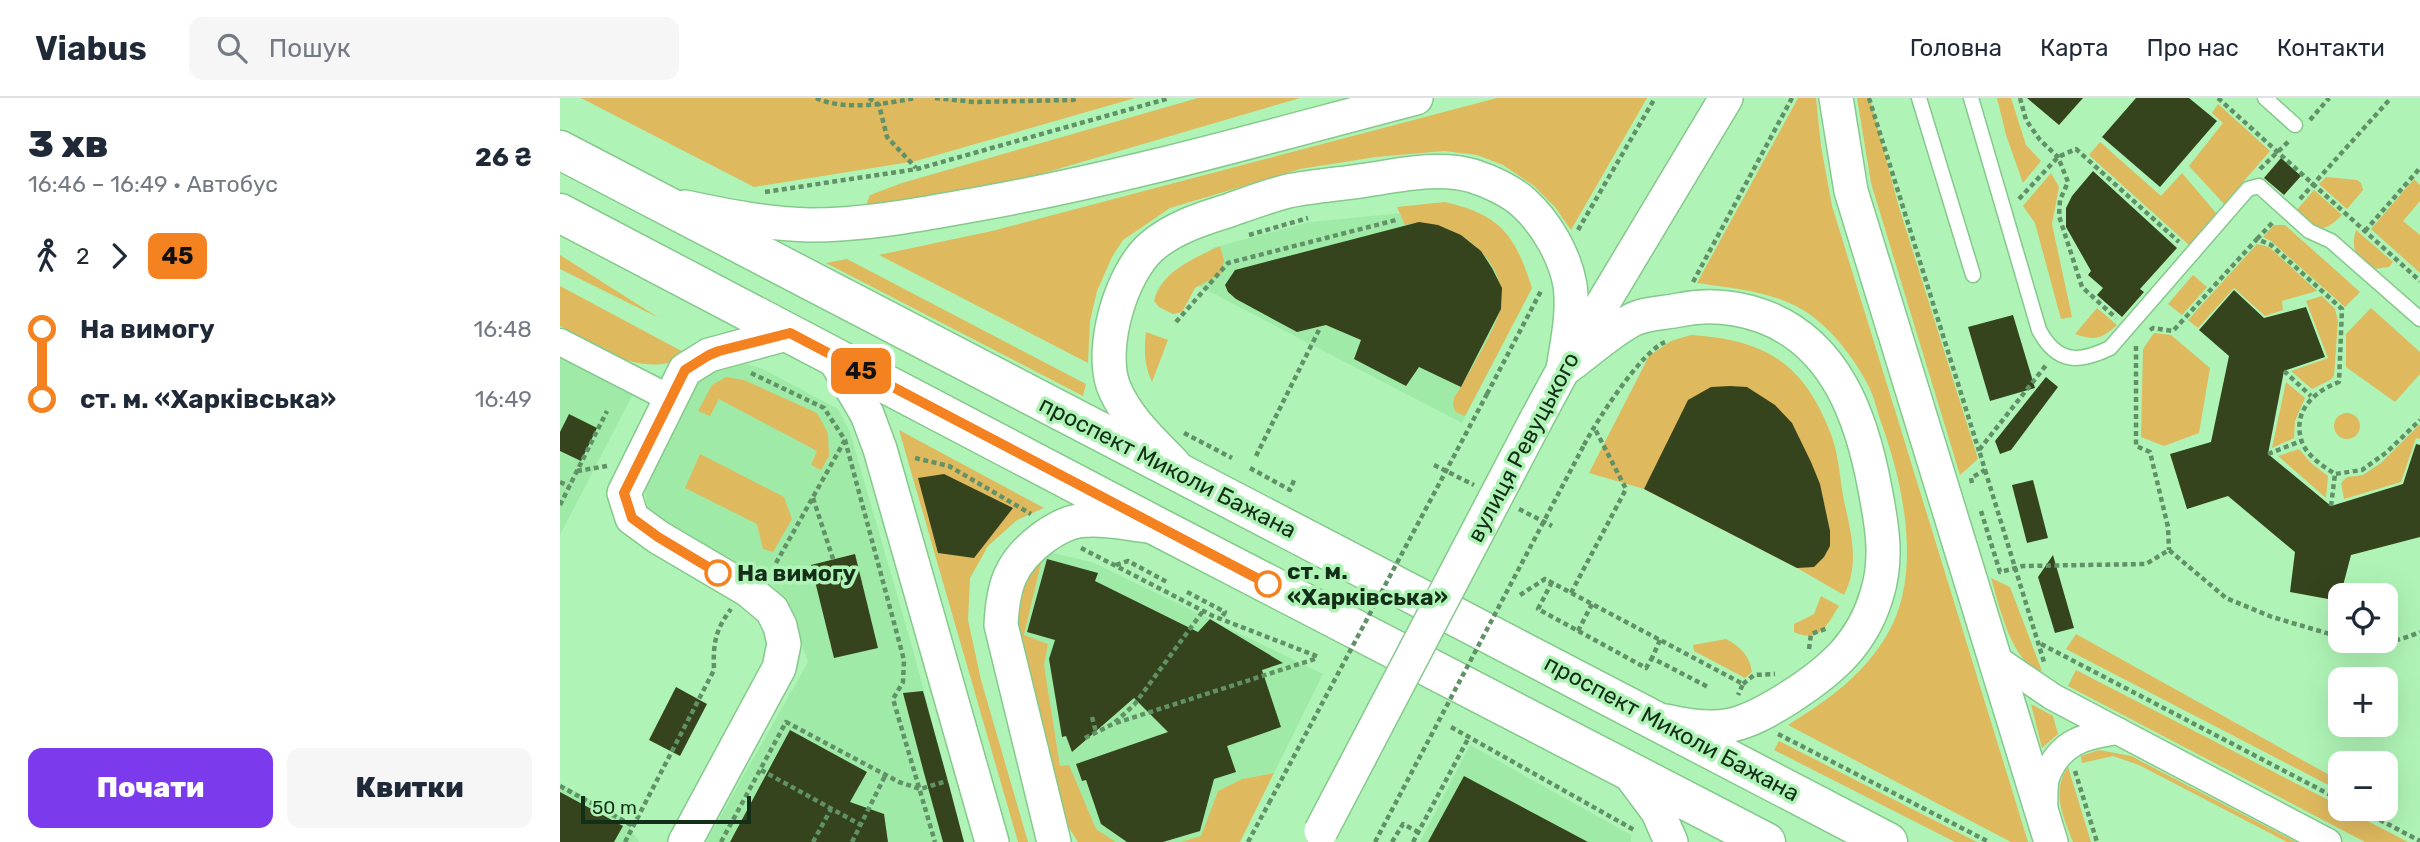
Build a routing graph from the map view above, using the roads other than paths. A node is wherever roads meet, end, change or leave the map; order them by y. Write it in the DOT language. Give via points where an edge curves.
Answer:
graph roads {
  1 [pos="1416,98"];
  2 [pos="1726,98"];
  3 [pos="1836,98"];
  4 [pos="1919,98"];
  5 [pos="1971,98"];
  6 [pos="2265,98"];
  7 [pos="2295,125"];
  8 [pos="560,150"];
  9 [pos="660,202"];
  10 [pos="560,213"];
  11 [pos="1973,275"];
  12 [pos="2420,319"];
  13 [pos="790,333"];
  14 [pos="560,342"];
  15 [pos="832,355"];
  16 [pos="1563,370"];
  17 [pos="671,399"];
  18 [pos="1189,478"];
  19 [pos="1160,528"];
  20 [pos="1994,657"];
  21 [pos="1653,718"];
  22 [pos="2118,731"];
  23 [pos="1625,768"];
  24 [pos="2047,831"];
  25 [pos="1318,836"];
  26 [pos="685,842"];
  27 [pos="992,842"];
  28 [pos="1054,842"];
  29 [pos="1671,842"];
  30 [pos="1766,842"];
  31 [pos="1888,842"];
  32 [pos="2328,842"];
  1 -- 9 [label="street" via="1044,192 920,215 811,225 753,221"];
  2 -- 16 [label="street, вулиця Ревуцького"];
  3 -- 20 [label="street" via="1851,191"];
  4 -- 11 [label="lane"];
  5 -- 12 [label="lane" via="2039,330 2056,353 2082,359 2110,348 2248,189 2259,186"];
  6 -- 7 [label="lane"];
  8 -- 9 [label="highway, проспект Миколи Бажана"];
  9 -- 18 [label="highway, проспект Миколи Бажана"];
  10 -- 13 [label="highway"];
  13 -- 15 [label="highway"];
  13 -- 17 [label="street" via="709,355 685,370"];
  14 -- 17 [label="street"];
  15 -- 19 [label="highway"];
  15 -- 27 [label="street" via="867,414 880,449"];
  16 -- 18 [label="street" via="1570,286 1560,253 1523,202 1471,176 1440,172 1288,192 1170,233 1150,248 1121,293 1112,333 1112,383 1142,432"];
  16 -- 21 [label="street" via="1634,319 1693,307 1746,311 1803,336 1822,356 1853,411 1872,471 1884,533 1883,565 1870,613 1838,663 1766,713 1725,727 1699,729"];
  16 -- 25 [label="street, вулиця Ревуцького, bridge"];
  17 -- 26 [label="street" via="624,493 632,518 748,590 772,610 784,644 779,668"];
  18 -- 21 [label="highway, проспект Миколи Бажана"];
  19 -- 23 [label="highway"];
  19 -- 28 [label="street" via="1101,519 1074,521 1028,549 1012,571 1003,595 1001,625"];
  20 -- 22 [label="street"];
  20 -- 24 [label="street"];
  21 -- 31 [label="highway, проспект Миколи Бажана"];
  22 -- 24 [label="street" via="2076,739 2055,762 2046,777"];
  22 -- 32 [label="street"];
  23 -- 29 [label="street" via="1658,812"];
  23 -- 30 [label="highway"];
}
